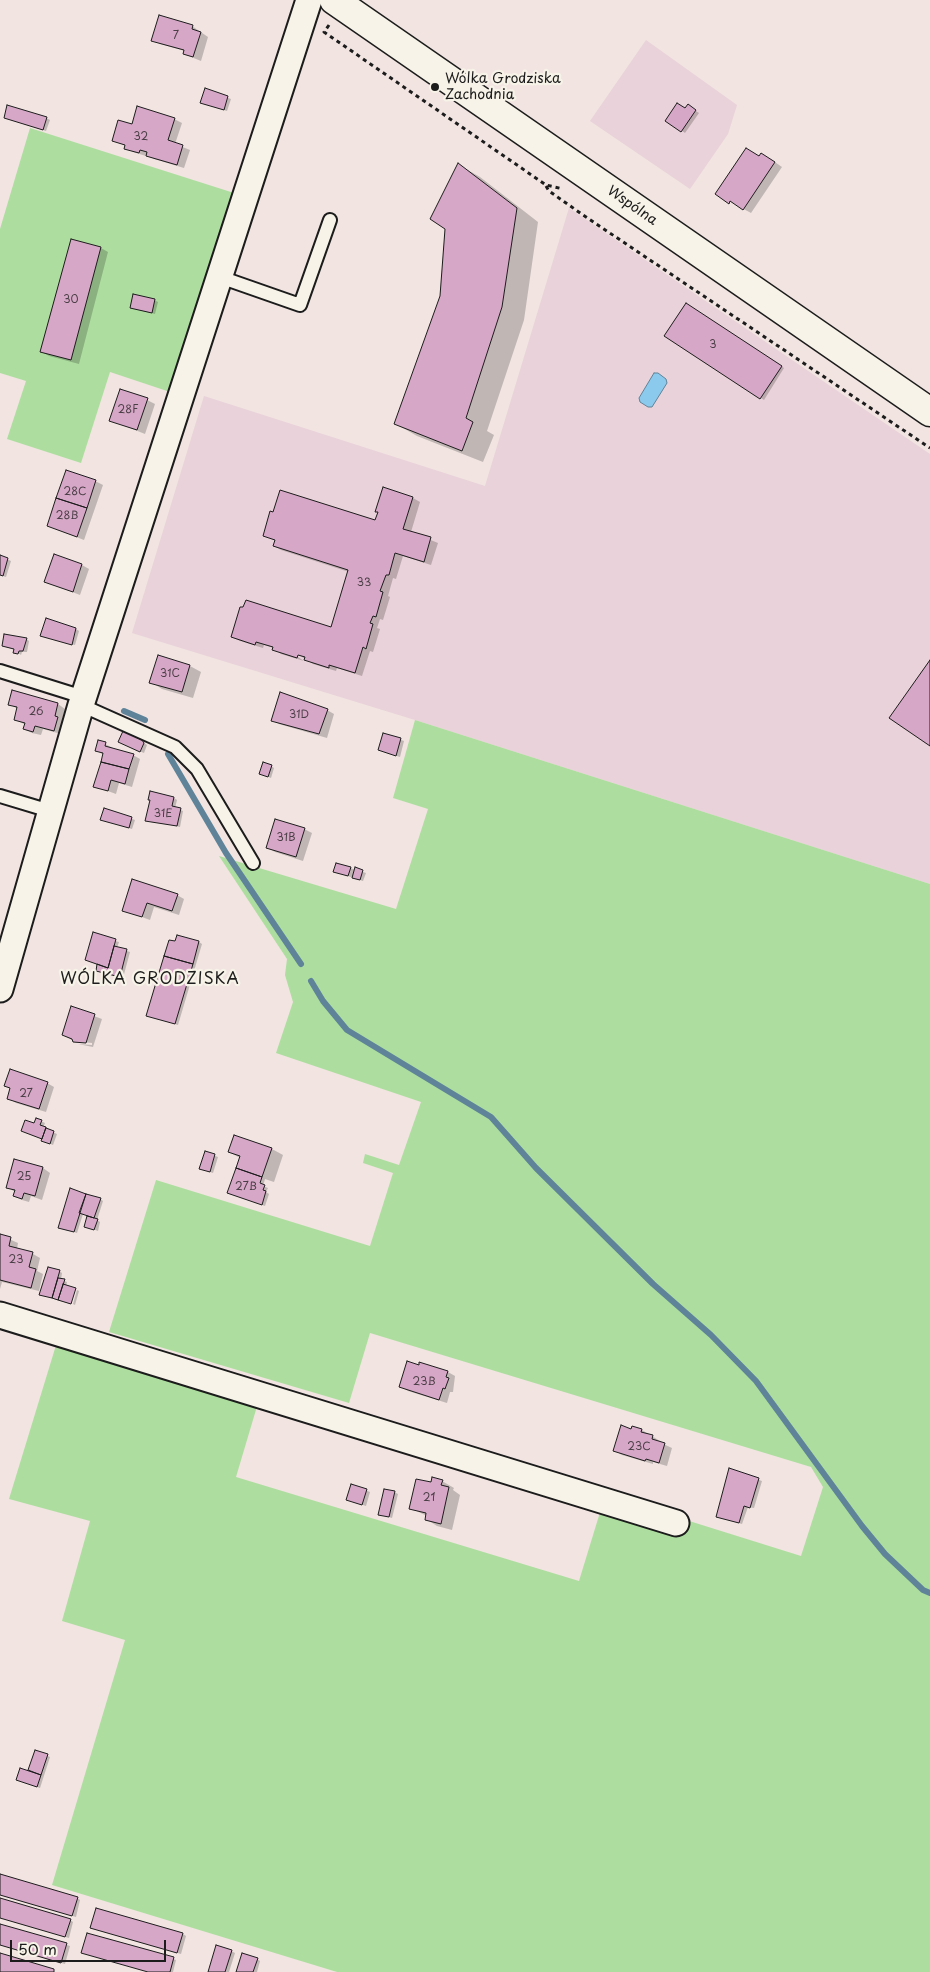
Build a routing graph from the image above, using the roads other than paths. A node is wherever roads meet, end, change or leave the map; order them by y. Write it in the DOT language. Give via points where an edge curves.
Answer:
graph roads {
  1 [pos="309,0"];
  2 [pos="334,0"];
  3 [pos="330,220"];
  4 [pos="220,277"];
  5 [pos="930,412"];
  6 [pos="0,671"];
  7 [pos="82,701"];
  8 [pos="0,796"];
  9 [pos="50,811"];
  10 [pos="253,863"];
  11 [pos="0,989"];
  12 [pos="0,1315"];
  13 [pos="676,1522"];
  1 -- 4 [label="street"];
  2 -- 5 [label="street, Wspólna"];
  3 -- 4 [label="lane" via="300,305"];
  4 -- 7 [label="street"];
  6 -- 7 [label="lane"];
  7 -- 9 [label="street"];
  7 -- 10 [label="lane" via="175,747 197,769"];
  8 -- 9 [label="lane"];
  9 -- 11 [label="street"];
  12 -- 13 [label="street"];
}
